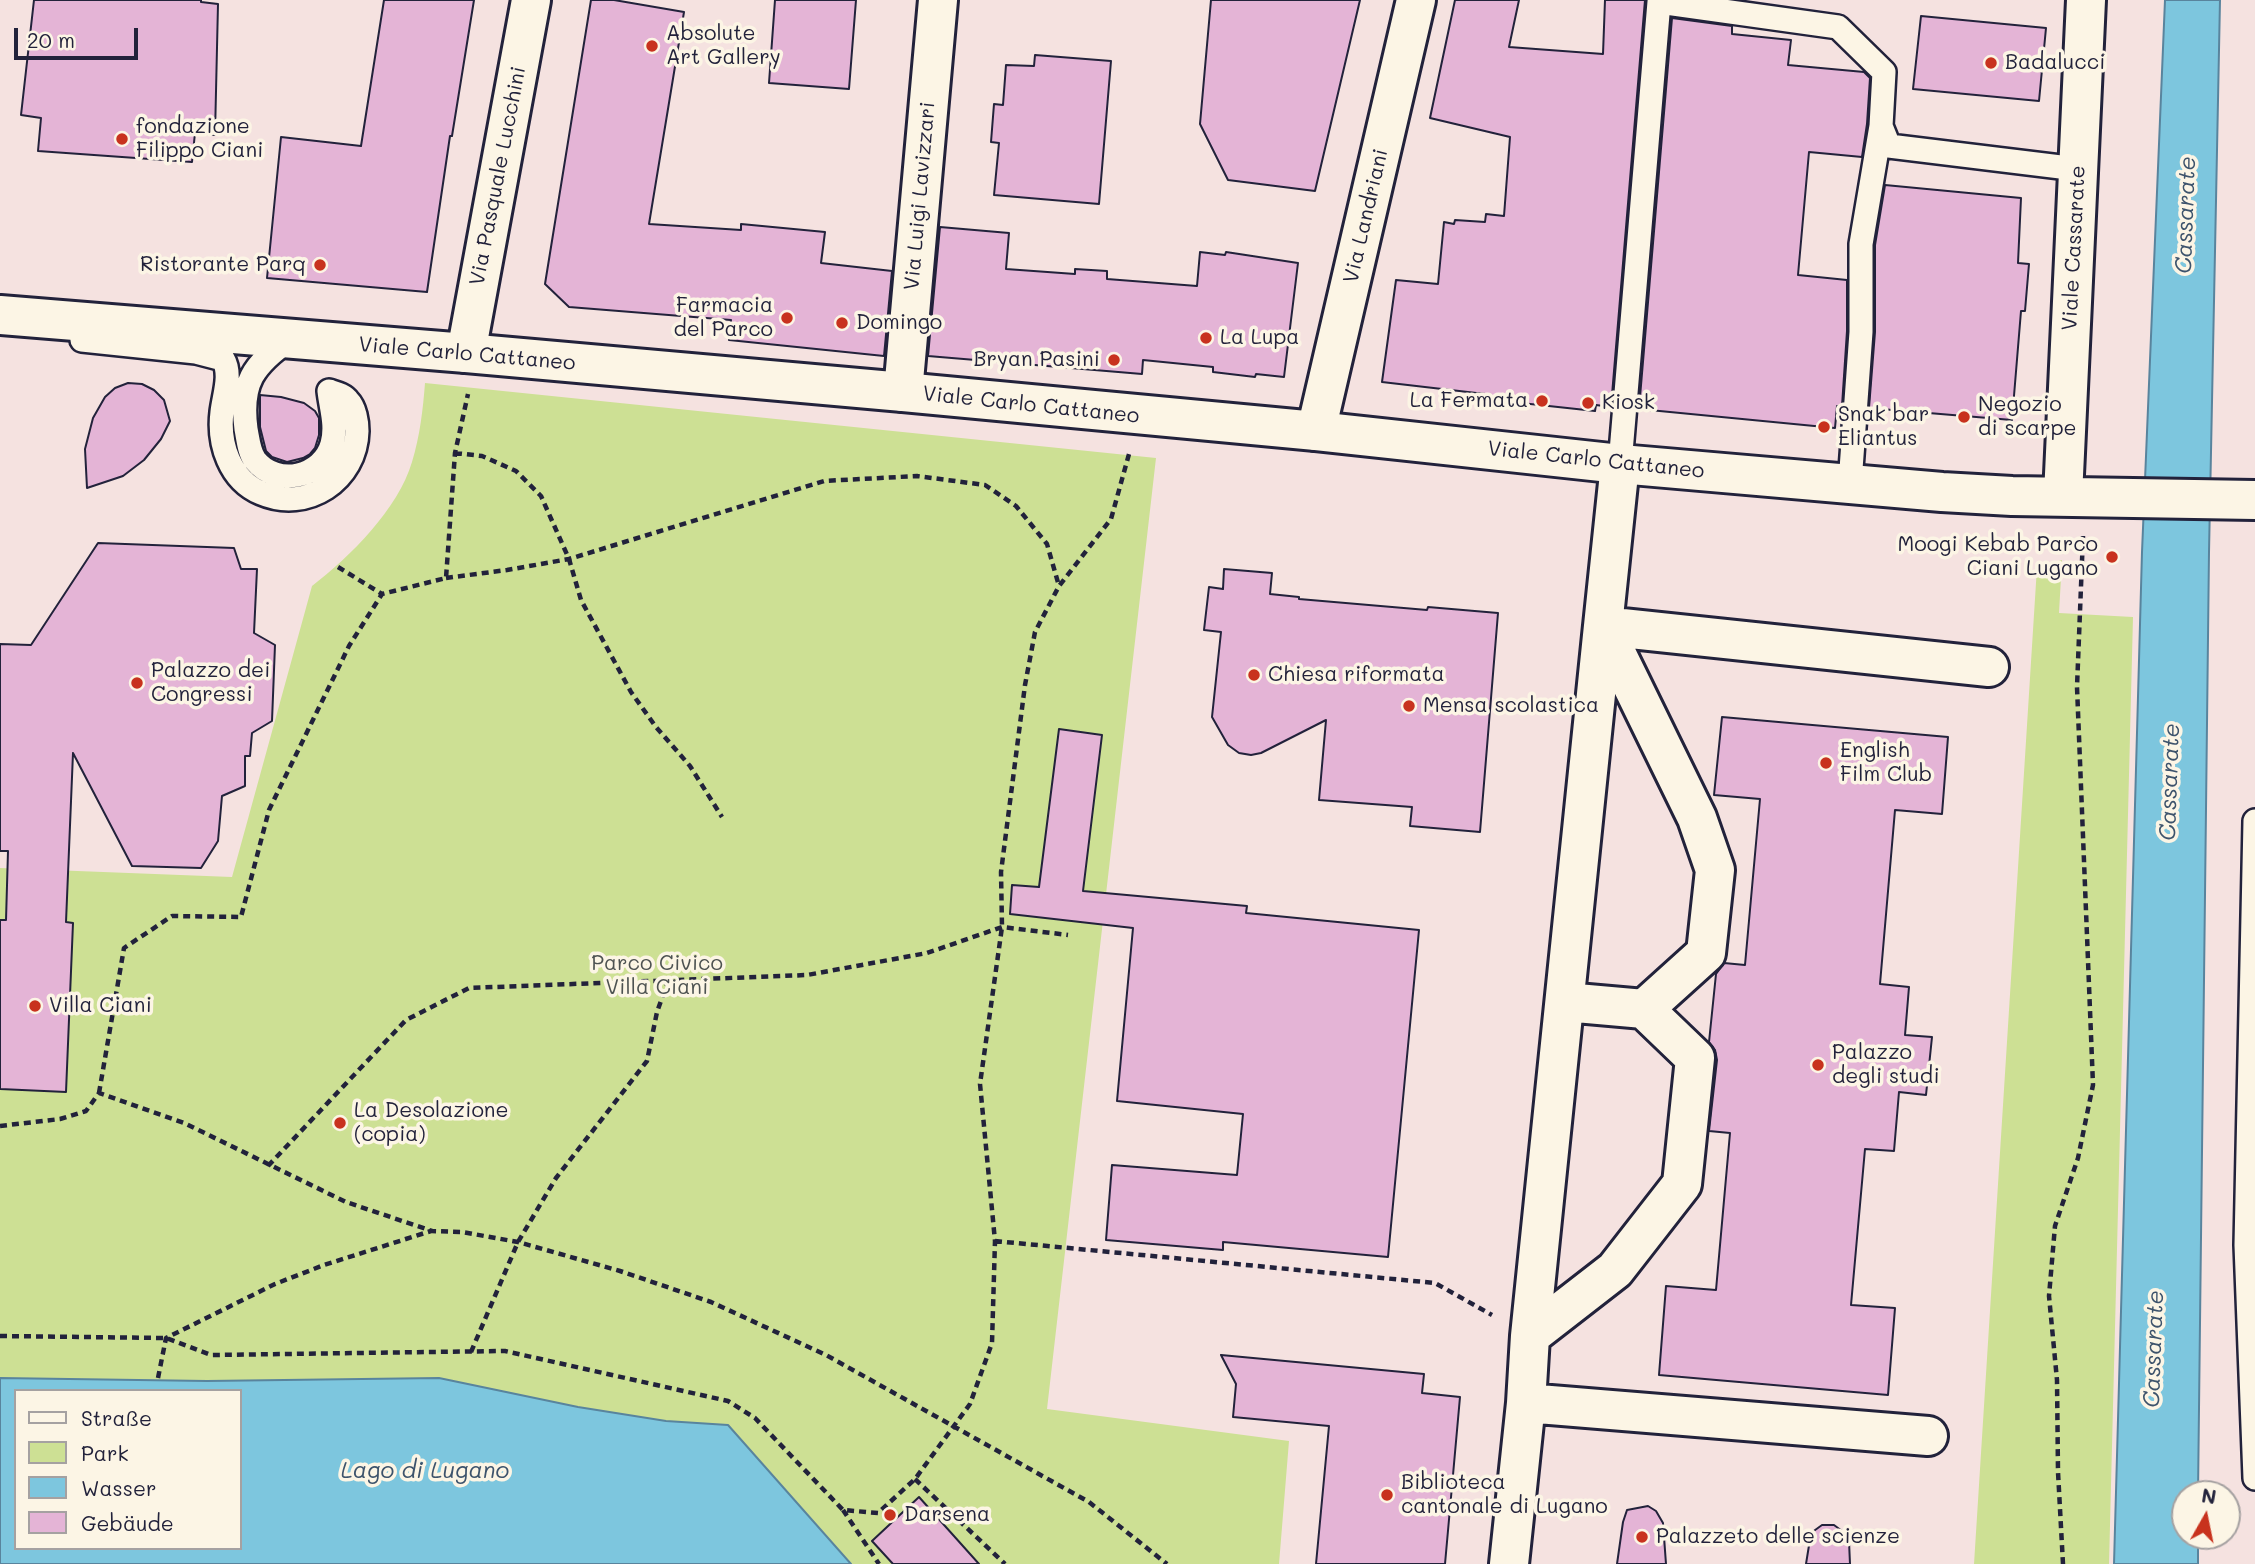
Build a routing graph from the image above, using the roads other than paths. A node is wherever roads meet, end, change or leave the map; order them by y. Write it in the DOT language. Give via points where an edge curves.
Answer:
graph roads {
  1 [pos="531,0"];
  2 [pos="938,0"];
  3 [pos="1416,0"];
  4 [pos="2085,0"];
  5 [pos="1881,126"];
  6 [pos="2077,169"];
  7 [pos="0,315"];
  8 [pos="40,318"];
  9 [pos="290,340"];
  10 [pos="468,370"];
  11 [pos="903,393"];
  12 [pos="1316,431"];
  13 [pos="1620,464"];
  14 [pos="1850,483"];
  15 [pos="2074,496"];
  16 [pos="2245,499"];
  17 [pos="1603,626"];
  18 [pos="1989,667"];
  19 [pos="2255,821"];
  20 [pos="1565,1002"];
  21 [pos="1644,1009"];
  22 [pos="1530,1336"];
  23 [pos="1525,1403"];
  24 [pos="1928,1436"];
  25 [pos="2255,1478"];
  26 [pos="1509,1564"];
  1 -- 10 [label="street, Via Pasquale Lucchini"];
  2 -- 11 [label="street, Via Luigi Lavizzari"];
  3 -- 12 [label="street, Via Landriani"];
  4 -- 6 [label="street, Viale Cassarate"];
  5 -- 6 [label="lane" via="1889,146"];
  5 -- 13 [label="lane" via="1884,72 1838,27 1659,2"];
  5 -- 14 [label="lane" via="1861,244 1861,332"];
  6 -- 15 [label="street, Viale Cassarate"];
  7 -- 8 [label="street, Viale Carlo Cattaneo"];
  8 -- 9 [label="street, Viale Carlo Cattaneo"];
  8 -- 9 [label="lane" via="48,327 79,340 223,359 227,372 222,425 229,461 253,489 279,499 310,496 334,484 348,464 357,435 349,401 329,390 334,432 323,463 297,476 271,472 256,460 246,421 248,383 265,358"];
  9 -- 10 [label="street, Viale Carlo Cattaneo"];
  10 -- 11 [label="street, Viale Carlo Cattaneo"];
  11 -- 12 [label="street, Viale Carlo Cattaneo"];
  12 -- 13 [label="street, Viale Carlo Cattaneo"];
  13 -- 14 [label="street, Viale Carlo Cattaneo"];
  13 -- 17 [label="street"];
  14 -- 15 [label="street, Viale Carlo Cattaneo" via="1942,492"];
  15 -- 16 [label="street, Viale Carlo Cattaneo"];
  17 -- 18 [label="street"];
  17 -- 20 [label="street"];
  17 -- 21 [label="street" via="1697,818 1715,870 1706,953"];
  19 -- 25 [label="lane" via="2246,1245"];
  20 -- 21 [label="street"];
  20 -- 22 [label="street"];
  21 -- 22 [label="street" via="1695,1058 1682,1184 1615,1270"];
  22 -- 23 [label="street"];
  23 -- 24 [label="street"];
  23 -- 26 [label="street"];
}
